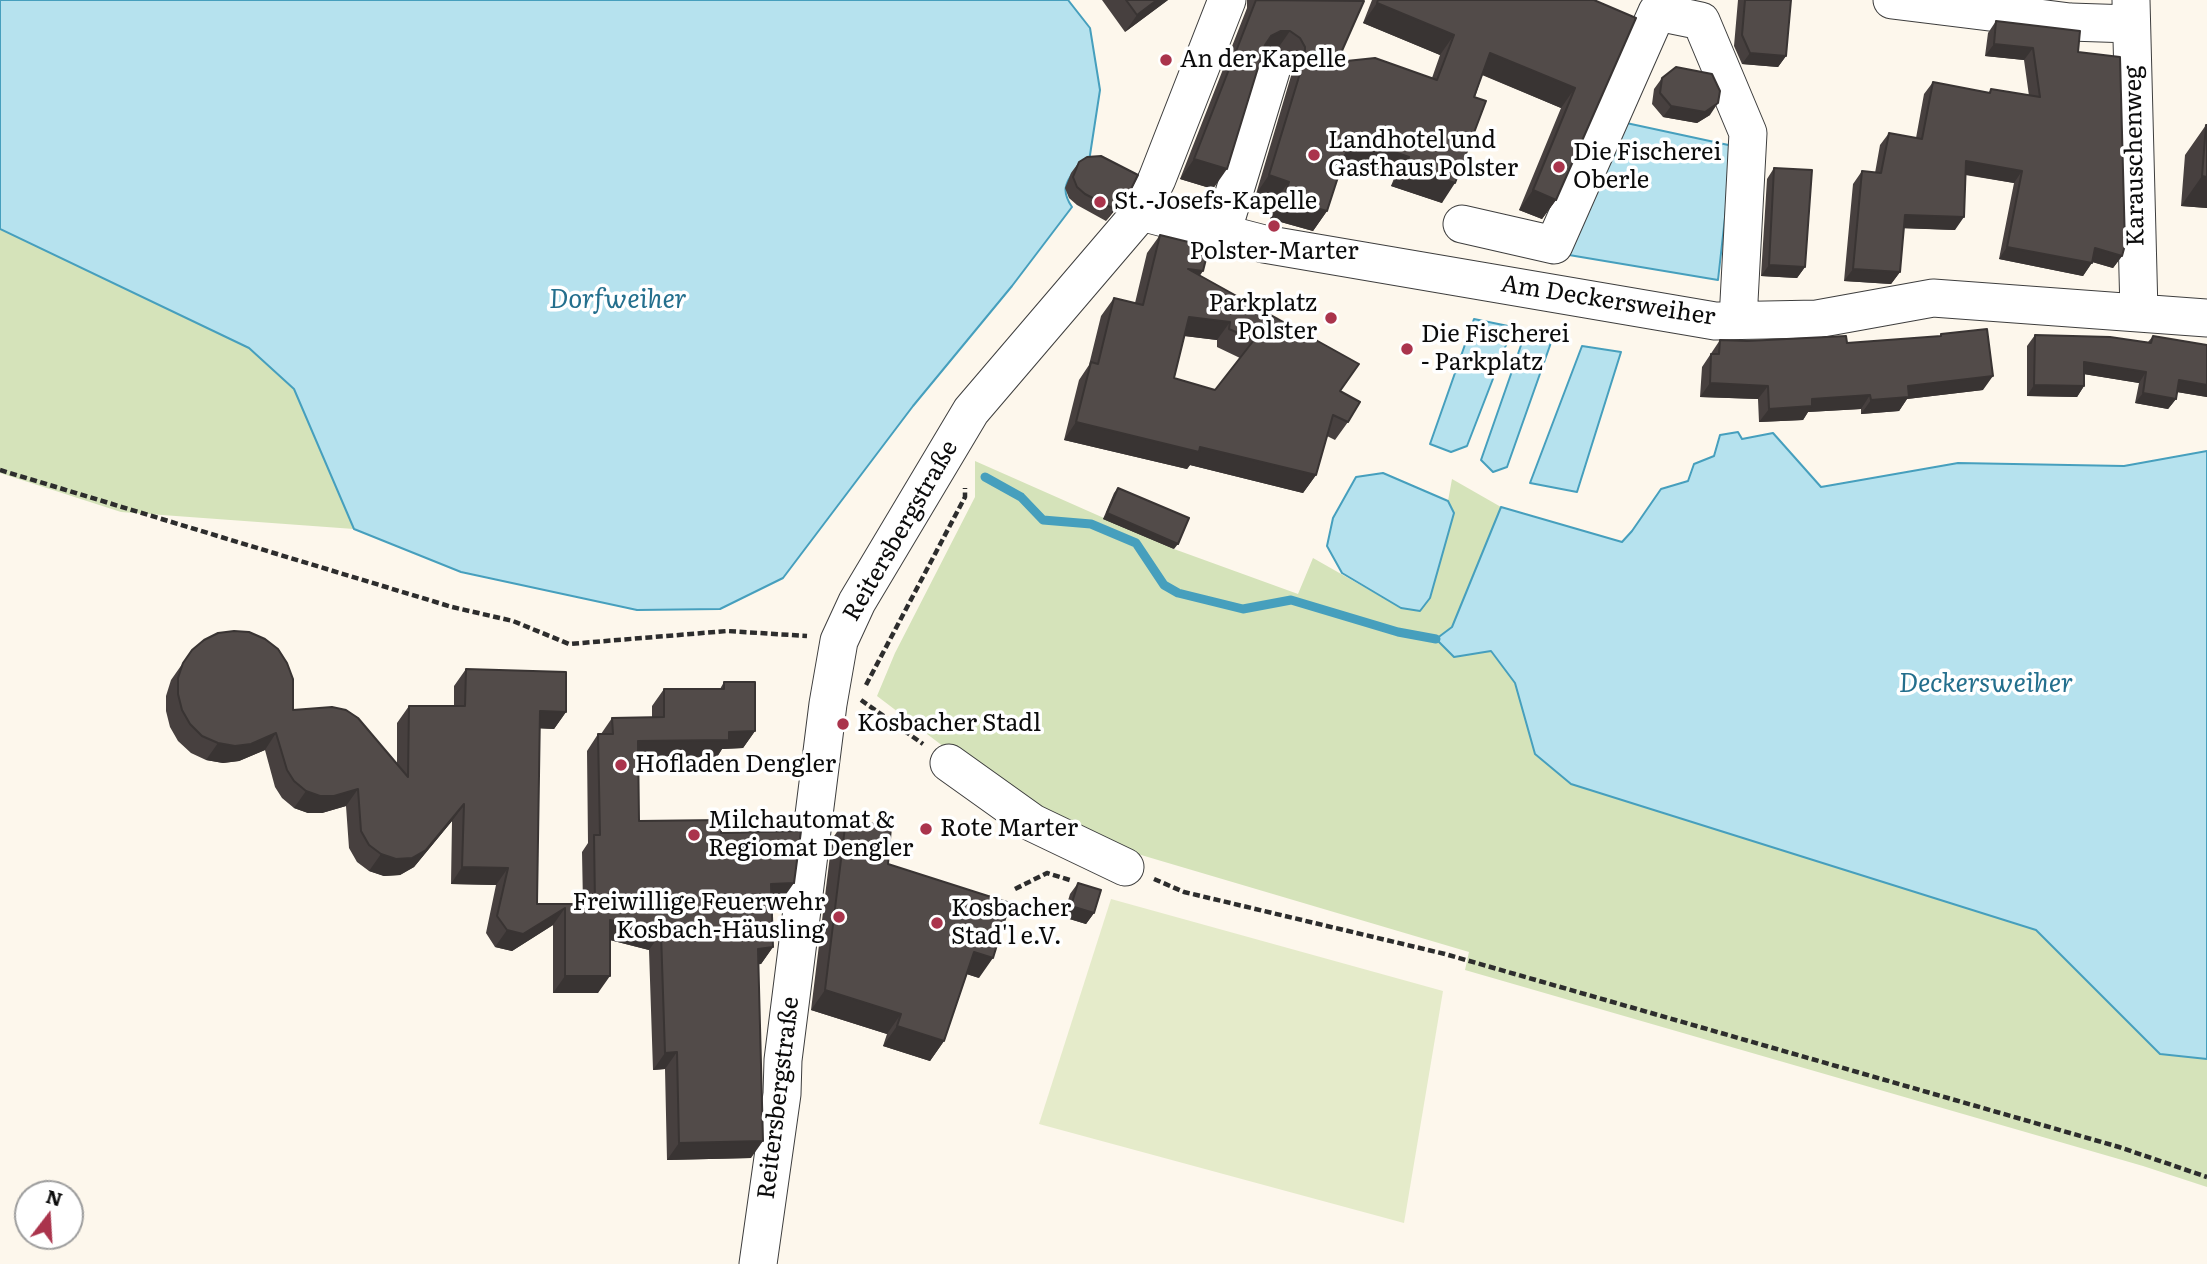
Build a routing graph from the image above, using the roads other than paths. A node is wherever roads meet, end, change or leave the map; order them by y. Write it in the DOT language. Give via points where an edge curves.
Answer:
graph roads {
  1 [pos="1227,0"];
  2 [pos="1892,0"];
  3 [pos="2131,12"];
  4 [pos="1271,71"];
  5 [pos="1140,212"];
  6 [pos="1462,223"];
  7 [pos="1222,233"];
  8 [pos="2139,312"];
  9 [pos="2207,318"];
  10 [pos="1738,320"];
  11 [pos="949,763"];
  12 [pos="1125,867"];
  13 [pos="758,1264"];
  1 -- 5 [label="street, Reitersbergstraße"];
  2 -- 3 [label="street" via="2070,22"];
  3 -- 8 [label="street, Karauschenweg"];
  4 -- 7 [label="street"];
  5 -- 7 [label="street, Am Deckersweiher"];
  5 -- 13 [label="street, Reitersbergstraße" via="971,411 857,602 839,641 846,689 783,1060"];
  6 -- 10 [label="street" via="1554,245 1657,12 1700,21 1748,133"];
  7 -- 10 [label="street, Am Deckersweiher" via="1701,318"];
  8 -- 9 [label="street, Am Deckersweiher"];
  8 -- 10 [label="street, Am Deckersweiher" via="1934,298 1817,319"];
  11 -- 12 [label="street" via="1033,823"];
}
